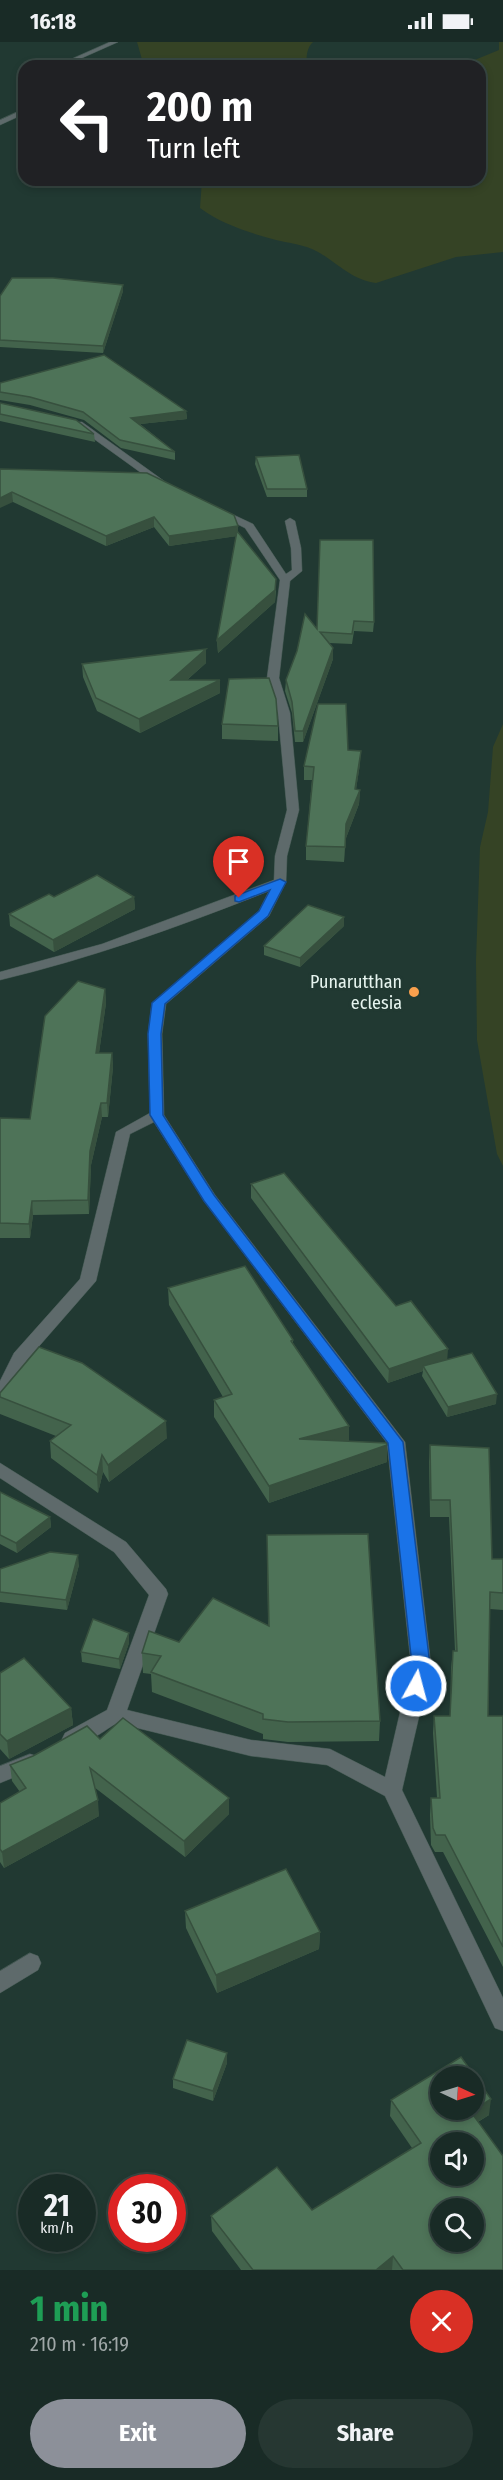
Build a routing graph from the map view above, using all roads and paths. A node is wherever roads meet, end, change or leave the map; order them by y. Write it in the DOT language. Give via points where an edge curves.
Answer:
graph roads {
  1 [pos="115,42"];
  2 [pos="73,60"];
  3 [pos="18,114"];
  4 [pos="0,123"];
  5 [pos="70,421"];
  6 [pos="174,490"];
  7 [pos="206,506"];
  8 [pos="291,521"];
  9 [pos="285,580"];
  10 [pos="280,882"];
  11 [pos="0,976"];
  12 [pos="157,1115"];
  13 [pos="0,1398"];
  14 [pos="0,1469"];
  15 [pos="115,1715"];
  16 [pos="0,1775"];
  17 [pos="392,1790"];
  18 [pos="30,1963"];
  19 [pos="0,1983"];
  20 [pos="503,2022"];
  1 -- 2 [label="street"];
  3 -- 4 [label="street"];
  5 -- 6 [label="street" via="80,424 153,480"];
  7 -- 9 [label="street" via="249,526"];
  8 -- 9 [label="street" via="297,571"];
  9 -- 10 [label="street" via="273,678 284,713 293,810 281,856"];
  10 -- 11 [label="street" via="50,965"];
  10 -- 12 [label="street" via="264,913 159,1003 154,1034"];
  12 -- 13 [label="street" via="123,1132 88,1281 20,1357"];
  12 -- 17 [label="street" via="209,1198 396,1442 421,1665"];
  14 -- 15 [label="street" via="120,1547 159,1594"];
  15 -- 16 [label="street"];
  15 -- 17 [label="street" via="251,1748 330,1757"];
  17 -- 20 [label="street"];
  18 -- 19 [label="street"];
}
